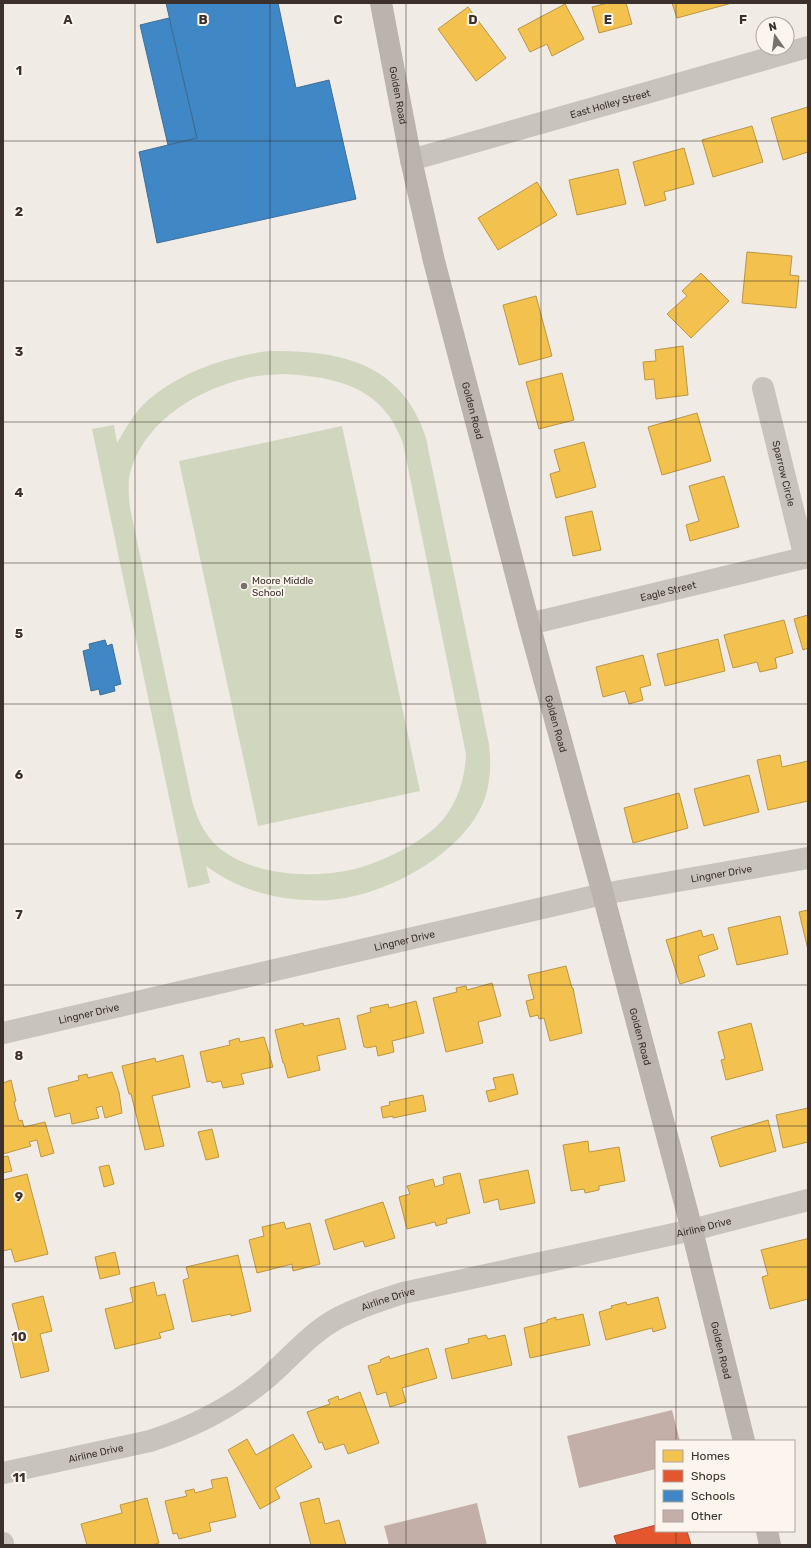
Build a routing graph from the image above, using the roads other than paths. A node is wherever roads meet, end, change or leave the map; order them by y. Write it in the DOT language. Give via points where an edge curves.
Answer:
graph roads {
  1 [pos="381,3"];
  2 [pos="808,47"];
  3 [pos="411,160"];
  4 [pos="763,388"];
  5 [pos="807,557"];
  6 [pos="529,624"];
  7 [pos="808,858"];
  8 [pos="603,894"];
  9 [pos="3,1033"];
  10 [pos="808,1200"];
  11 [pos="692,1230"];
  12 [pos="744,1440"];
  13 [pos="3,1473"];
  14 [pos="767,1532"];
  15 [pos="770,1545"];
  1 -- 3 [label="street, Golden Road"];
  2 -- 3 [label="street, East Holley Street"];
  3 -- 6 [label="street, Golden Road" via="434,261"];
  4 -- 5 [label="street, Sparrow Circle"];
  5 -- 6 [label="street, Eagle Street"];
  6 -- 8 [label="street, Golden Road"];
  7 -- 8 [label="street, Lingner Drive"];
  8 -- 9 [label="street, Lingner Drive"];
  8 -- 11 [label="street, Golden Road"];
  10 -- 11 [label="street, Airline Drive"];
  11 -- 12 [label="street, Golden Road"];
  11 -- 13 [label="street, Airline Drive" via="403,1293 367,1304 338,1318 311,1336 262,1382 219,1412 150,1441"];
  14 -- 15 [label="street"];
}
